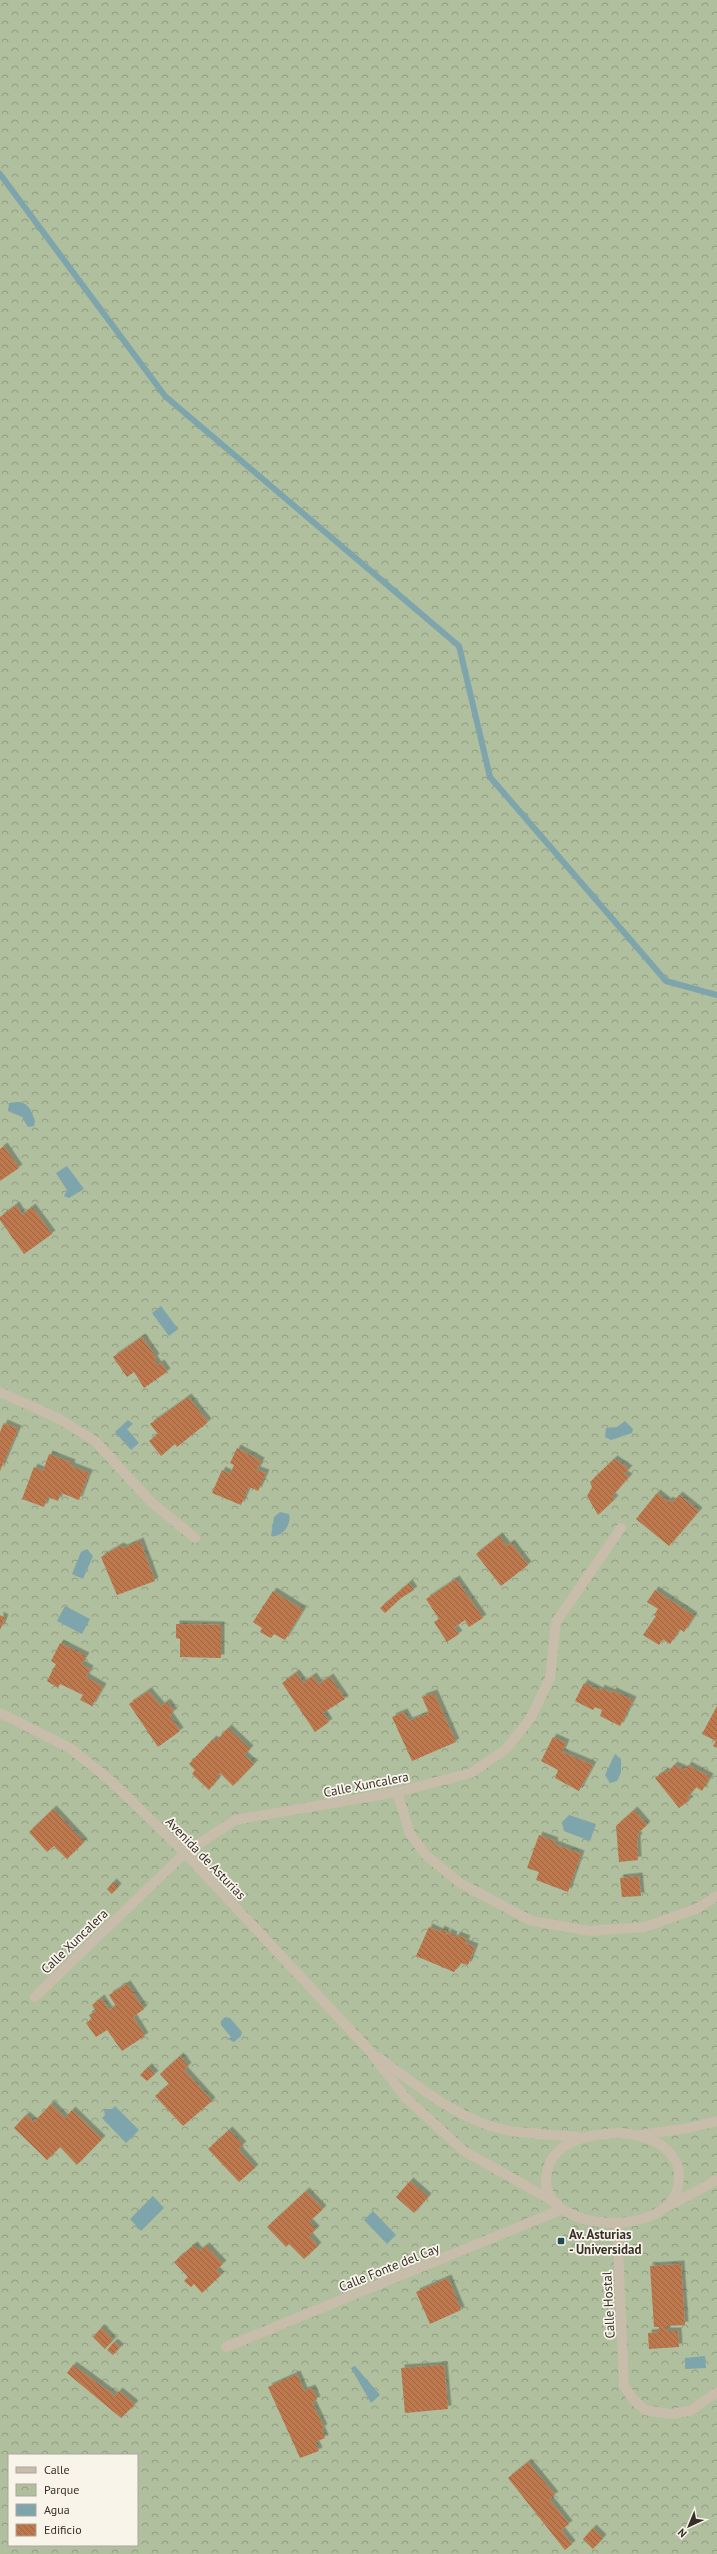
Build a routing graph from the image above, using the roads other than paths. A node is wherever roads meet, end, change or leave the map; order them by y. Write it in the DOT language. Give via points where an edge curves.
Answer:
graph roads {
  1 [pos="0,1392"];
  2 [pos="621,1528"];
  3 [pos="195,1538"];
  4 [pos="0,1713"];
  5 [pos="397,1792"];
  6 [pos="185,1853"];
  7 [pos="717,1896"];
  8 [pos="35,1997"];
  9 [pos="369,2050"];
  10 [pos="717,2121"];
  11 [pos="636,2135"];
  12 [pos="581,2137"];
  13 [pos="717,2180"];
  14 [pos="668,2206"];
  15 [pos="560,2207"];
  16 [pos="617,2223"];
  17 [pos="226,2347"];
  18 [pos="717,2392"];
  1 -- 3 [label="street" via="56,1417 95,1442 151,1502"];
  2 -- 5 [label="street, Calle Xuncalera" via="556,1622 550,1678 530,1720 506,1749 471,1773"];
  4 -- 6 [label="street, Avenida de Asturias" via="70,1748 111,1781"];
  5 -- 6 [label="street, Calle Xuncalera" via="235,1820"];
  5 -- 7 [label="street" via="410,1834 427,1856 460,1882 532,1921 590,1931 646,1927 696,1909"];
  6 -- 8 [label="street, Calle Xuncalera"];
  6 -- 9 [label="street, Avenida de Asturias"];
  9 -- 12 [label="street, Avenida de Asturias" via="436,2100 468,2117 509,2130"];
  9 -- 15 [label="street, Avenida de Asturias" via="404,2096 464,2151"];
  10 -- 11 [label="street"];
  11 -- 12 [label="street" via="598,2134"];
  11 -- 14 [label="street" via="657,2142 671,2152 678,2167 679,2184"];
  12 -- 15 [label="street" via="558,2151 547,2170 546,2183 550,2195"];
  13 -- 14 [label="street"];
  14 -- 16 [label="street" via="648,2218"];
  15 -- 16 [label="street" via="587,2219"];
  15 -- 17 [label="street, Calle Fonte del Cay"];
  16 -- 18 [label="street, Calle Hostal" via="624,2386 645,2410 670,2414 690,2411"];
}
